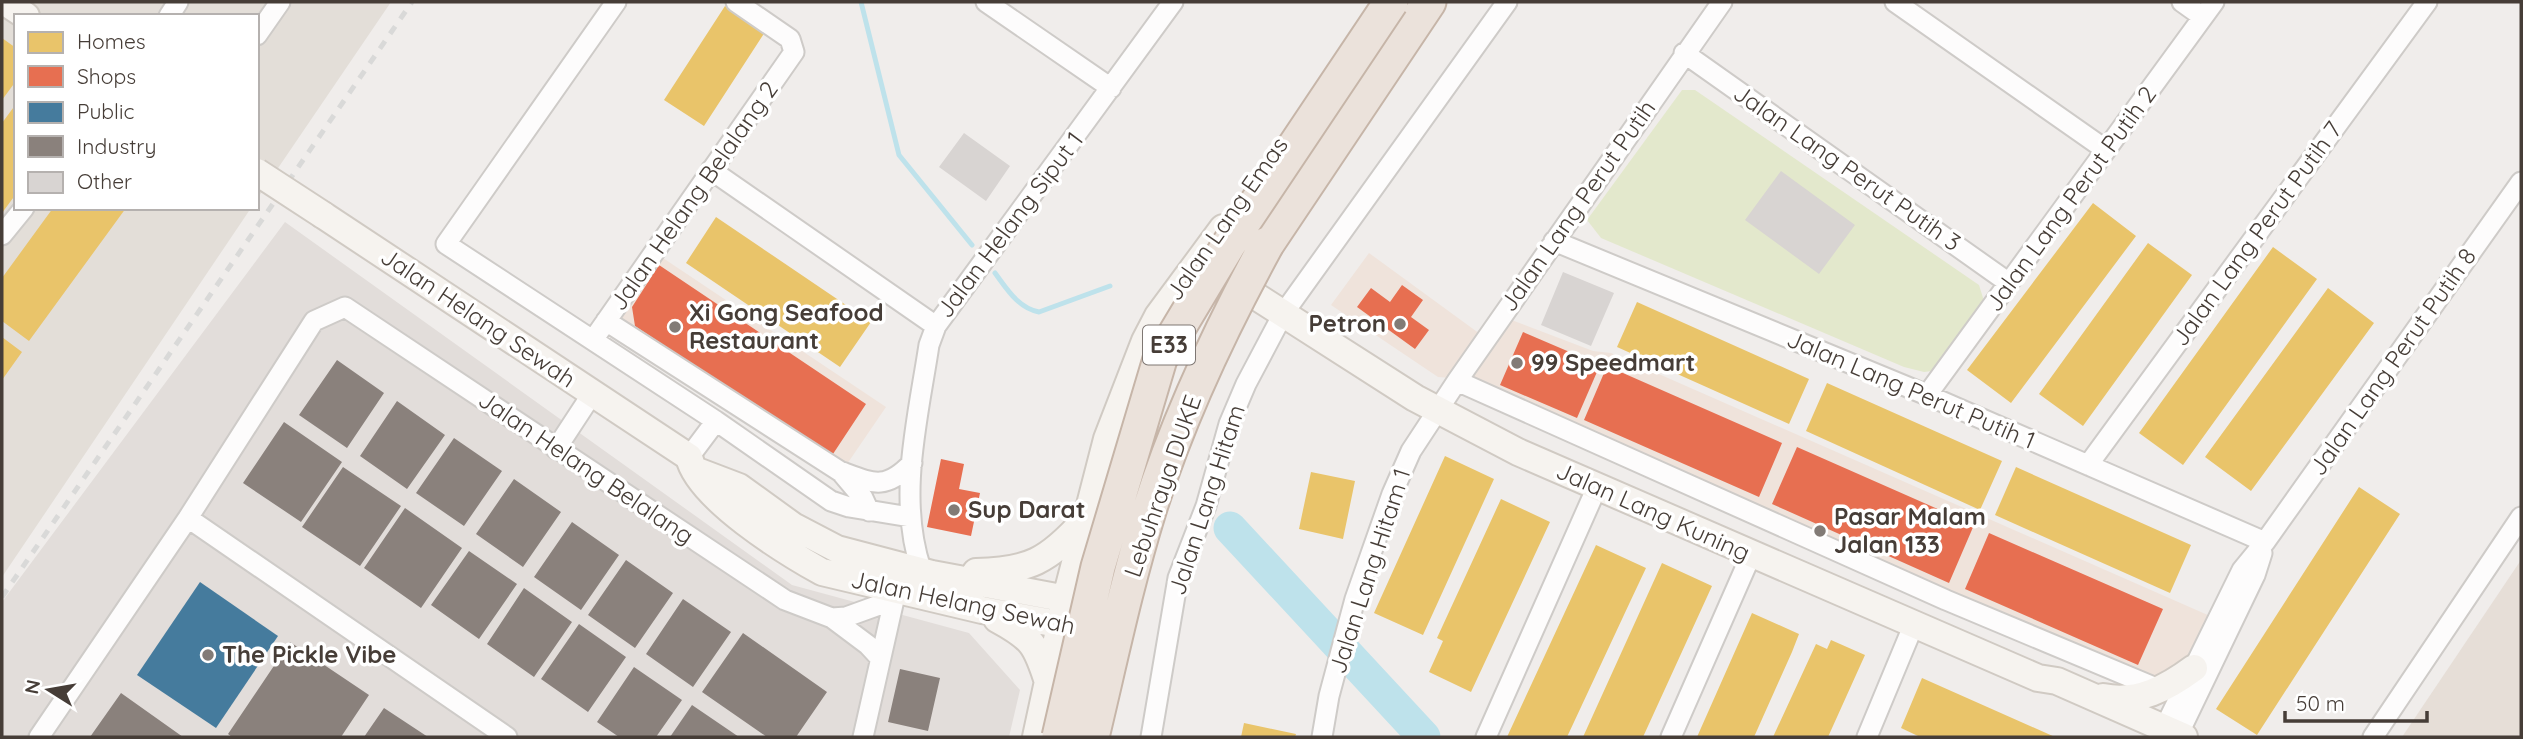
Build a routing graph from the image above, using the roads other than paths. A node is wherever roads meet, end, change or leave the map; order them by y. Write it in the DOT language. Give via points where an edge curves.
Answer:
graph roads {
  1 [pos="5,2"];
  2 [pos="279,2"];
  3 [pos="616,2"];
  4 [pos="736,2"];
  5 [pos="986,2"];
  6 [pos="1173,2"];
  7 [pos="1378,2"];
  8 [pos="1391,2"];
  9 [pos="1420,2"];
  10 [pos="1429,2"];
  11 [pos="1507,2"];
  12 [pos="1721,2"];
  13 [pos="1895,2"];
  14 [pos="2182,2"];
  15 [pos="2427,2"];
  16 [pos="2208,9"];
  17 [pos="23,14"];
  18 [pos="259,32"];
  19 [pos="1684,53"];
  20 [pos="1111,88"];
  21 [pos="2106,150"];
  22 [pos="711,170"];
  23 [pos="259,173"];
  24 [pos="2521,182"];
  25 [pos="21,210"];
  26 [pos="2,235"];
  27 [pos="1555,241"];
  28 [pos="1232,280"];
  29 [pos="2009,283"];
  30 [pos="1283,314"];
  31 [pos="606,321"];
  32 [pos="936,326"];
  33 [pos="593,340"];
  34 [pos="1457,382"];
  35 [pos="1126,393"];
  36 [pos="592,394"];
  37 [pos="1927,396"];
  38 [pos="1436,411"];
  39 [pos="716,421"];
  40 [pos="556,449"];
  41 [pos="691,463"];
  42 [pos="912,463"];
  43 [pos="2088,465"];
  44 [pos="841,472"];
  45 [pos="1597,487"];
  46 [pos="869,511"];
  47 [pos="910,517"];
  48 [pos="2521,517"];
  49 [pos="188,518"];
  50 [pos="1084,521"];
  51 [pos="2265,542"];
  52 [pos="1751,555"];
  53 [pos="926,572"];
  54 [pos="894,596"];
  55 [pos="982,610"];
  56 [pos="1063,611"];
  57 [pos="832,618"];
  58 [pos="1106,619"];
  59 [pos="1914,624"];
  60 [pos="880,658"];
  61 [pos="2194,668"];
  62 [pos="2038,678"];
  63 [pos="1048,682"];
  64 [pos="2161,690"];
  65 [pos="2081,693"];
  66 [pos="2170,735"];
  67 [pos="39,737"];
  68 [pos="507,737"];
  69 [pos="863,737"];
  70 [pos="1036,737"];
  71 [pos="1059,737"];
  72 [pos="1091,737"];
  73 [pos="1151,737"];
  74 [pos="1322,737"];
  75 [pos="1486,737"];
  76 [pos="1671,737"];
  77 [pos="1867,737"];
  78 [pos="2373,737"];
  1 -- 17 [label="street"];
  2 -- 18 [label="street"];
  3 -- 33 [label="street" via="446,244"];
  4 -- 22 [label="street, Jalan Helang Belalang 2" via="790,39 794,52"];
  5 -- 20 [label="street"];
  6 -- 20 [label="street, Jalan Helang Siput 1"];
  7 -- 35 [label="street, Jalan Lang Emas" via="1158,316"];
  8 -- 71 [label="highway, Lebuhraya DUKE / E33, bridge" via="1229,244 1160,359 1098,566"];
  9 -- 28 [label="street, Jalan Lang Emas"];
  10 -- 72 [label="highway, Lebuhraya DUKE / E33, bridge" via="1267,244 1200,376 1149,511"];
  11 -- 30 [label="street"];
  12 -- 19 [label="street, Jalan Lang Perut Putih"];
  13 -- 21 [label="street"];
  14 -- 16 [label="street"];
  15 -- 43 [label="street, Jalan Lang Perut Putih 7"];
  16 -- 21 [label="street, Jalan Lang Perut Putih 2"];
  19 -- 27 [label="street, Jalan Lang Perut Putih"];
  19 -- 29 [label="street, Jalan Lang Perut Putih 3"];
  20 -- 32 [label="street, Jalan Helang Siput 1"];
  21 -- 29 [label="street, Jalan Lang Perut Putih 2"];
  22 -- 31 [label="street, Jalan Helang Belalang 2"];
  22 -- 32 [label="street"];
  23 -- 36 [label="street, Jalan Helang Sewah, bridge"];
  24 -- 51 [label="street, Jalan Lang Perut Putih 8"];
  25 -- 26 [label="street"];
  27 -- 34 [label="street, Jalan Lang Perut Putih"];
  27 -- 37 [label="street, Jalan Lang Perut Putih 1"];
  28 -- 30 [label="street, Jalan Lang Kuning"];
  28 -- 35 [label="street" via="1208,275 1192,287"];
  28 -- 58 [label="street, Jalan Lang Emas" via="1181,383 1136,512"];
  29 -- 37 [label="street, Jalan Lang Perut Putih 2"];
  30 -- 38 [label="street, Jalan Lang Kuning"];
  30 -- 73 [label="street, Jalan Lang Hitam" via="1237,403 1206,506 1178,578"];
  31 -- 33 [label="street, Jalan Helang Belalang 2"];
  31 -- 44 [label="street"];
  32 -- 42 [label="street, Jalan Helang Siput 1" via="929,345"];
  33 -- 39 [label="street"];
  34 -- 38 [label="street, Jalan Lang Perut Putih"];
  34 -- 64 [label="street" via="1945,600"];
  35 -- 50 [label="street, Jalan Lang Emas" via="1107,439"];
  36 -- 40 [label="street"];
  36 -- 41 [label="street, Jalan Helang Sewah"];
  37 -- 43 [label="street, Jalan Lang Perut Putih 1"];
  38 -- 45 [label="street, Jalan Lang Kuning"];
  38 -- 74 [label="street, Jalan Lang Hitam 1" via="1392,494 1352,612"];
  39 -- 41 [label="street"];
  39 -- 46 [label="street" via="831,501"];
  40 -- 49 [label="street, Jalan Helang Belalang" via="345,307 314,321"];
  40 -- 57 [label="street, Jalan Helang Belalang" via="785,600"];
  41 -- 53 [label="street, Jalan Helang Sewah" via="739,487 793,526 837,549"];
  41 -- 54 [label="street, Jalan Helang Sewah" via="727,509 802,561"];
  42 -- 44 [label="street" via="888,482"];
  42 -- 47 [label="street, Jalan Helang Siput 1"];
  43 -- 51 [label="street, Jalan Lang Perut Putih 1"];
  44 -- 46 [label="street"];
  45 -- 52 [label="street, Jalan Lang Kuning"];
  45 -- 75 [label="street"];
  46 -- 47 [label="street"];
  47 -- 53 [label="street, Jalan Helang Siput 1" via="914,547"];
  48 -- 78 [label="street"];
  49 -- 67 [label="street"];
  49 -- 68 [label="street"];
  50 -- 53 [label="street" via="1033,565 1001,572"];
  50 -- 56 [label="street, Jalan Lang Emas"];
  51 -- 61 [label="street, Jalan Lang Perut Putih 8" via="2242,570"];
  51 -- 66 [label="street, Jalan Lang Perut Putih 8" via="2255,575"];
  52 -- 59 [label="street, Jalan Lang Kuning"];
  52 -- 76 [label="street"];
  53 -- 56 [label="street, Jalan Helang Sewah"];
  54 -- 55 [label="street, Jalan Helang Sewah"];
  54 -- 57 [label="street" via="846,617"];
  54 -- 60 [label="street"];
  55 -- 56 [label="street, Jalan Helang Sewah"];
  55 -- 63 [label="street" via="1031,642"];
  56 -- 58 [label="street, Jalan Helang Sewah"];
  56 -- 63 [label="street, Jalan Lang Emas"];
  57 -- 60 [label="street, Jalan Helang Belalang"];
  58 -- 72 [label="street, Jalan Lang Emas"];
  59 -- 62 [label="street, Jalan Lang Kuning"];
  59 -- 77 [label="street"];
  60 -- 69 [label="street"];
  61 -- 64 [label="street"];
  61 -- 66 [label="street, Jalan Lang Perut Putih 8"];
  62 -- 65 [label="street, Jalan Lang Kuning"];
  62 -- 66 [label="street, Jalan Lang Kuning" via="2053,691"];
  63 -- 70 [label="street, Jalan Lang Emas"];
  64 -- 65 [label="street" via="2132,699"];
  65 -- 66 [label="street, Jalan Lang Kuning"];
}
